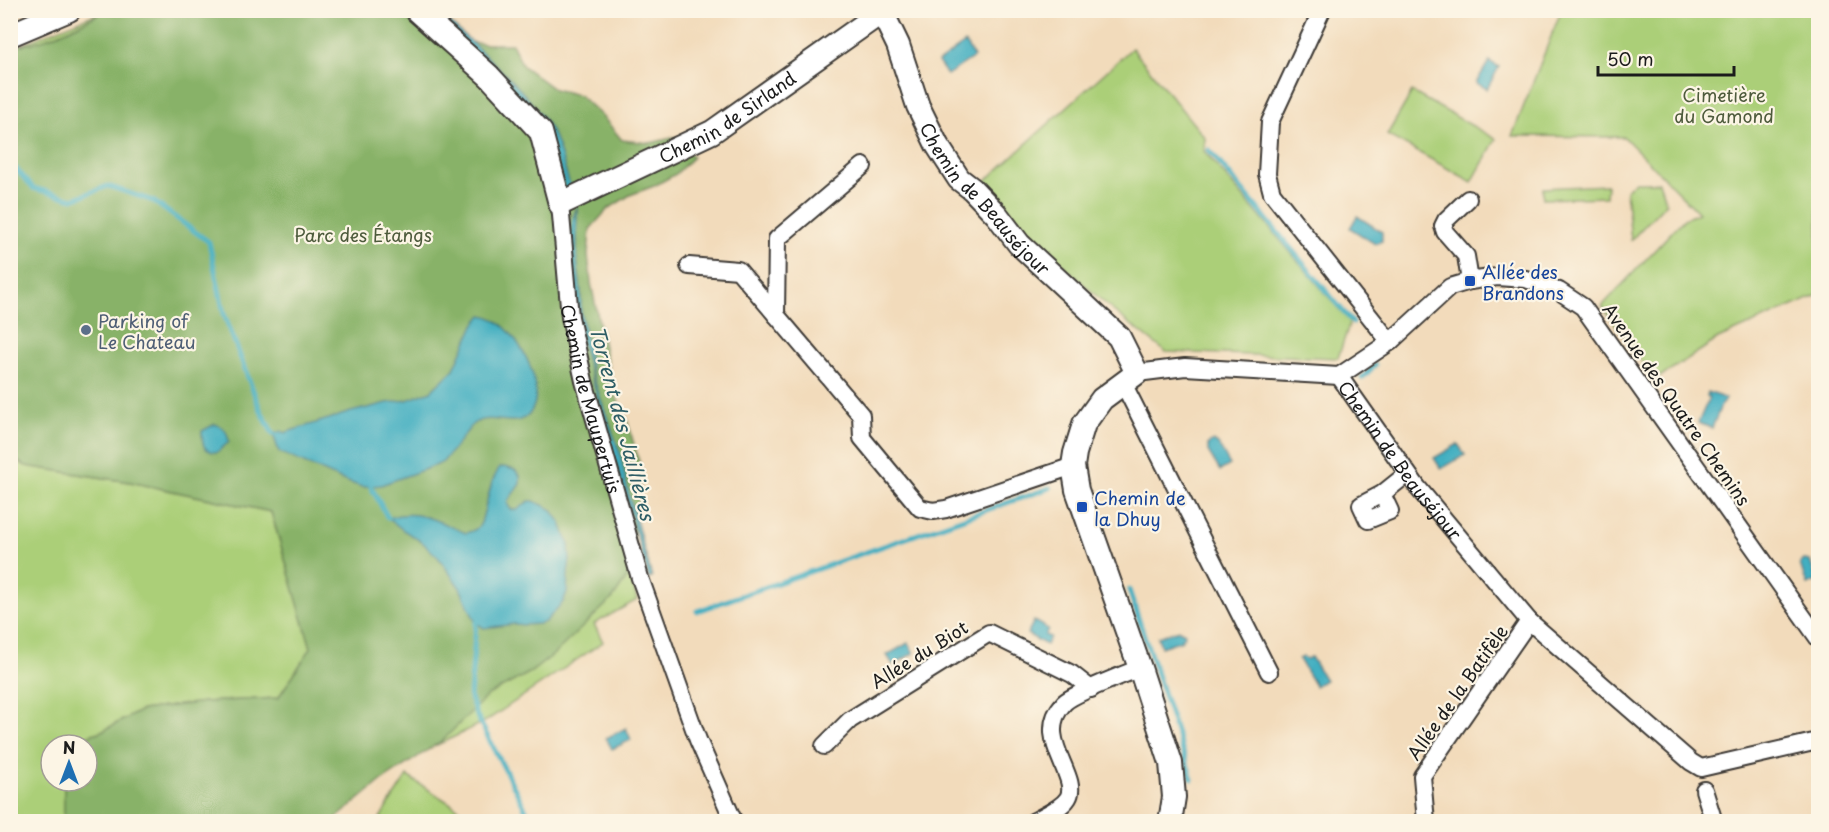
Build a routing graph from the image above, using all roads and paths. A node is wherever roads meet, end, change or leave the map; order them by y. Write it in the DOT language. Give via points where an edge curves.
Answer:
graph roads {
  1 [pos="69,10"];
  2 [pos="416,10"];
  3 [pos="1322,10"];
  4 [pos="881,11"];
  5 [pos="34,17"];
  6 [pos="10,35"];
  7 [pos="863,166"];
  8 [pos="1468,199"];
  9 [pos="567,200"];
  10 [pos="688,266"];
  11 [pos="1470,281"];
  12 [pos="776,315"];
  13 [pos="1390,342"];
  14 [pos="1339,376"];
  15 [pos="1130,378"];
  16 [pos="1073,466"];
  17 [pos="1407,474"];
  18 [pos="1382,495"];
  19 [pos="1529,621"];
  20 [pos="1818,638"];
  21 [pos="1140,668"];
  22 [pos="1269,672"];
  23 [pos="1091,689"];
  24 [pos="1818,741"];
  25 [pos="824,746"];
  26 [pos="1704,790"];
  27 [pos="734,822"];
  28 [pos="1033,822"];
  29 [pos="1170,822"];
  30 [pos="1426,822"];
  31 [pos="1714,822"];
  1 -- 5 [label="street"];
  2 -- 9 [label="street, Chemin de Maupertuis" via="489,76 541,132"];
  3 -- 13 [label="street" via="1270,122 1266,174 1272,194"];
  4 -- 9 [label="street, Chemin de Sirland" via="712,132"];
  4 -- 15 [label="street, Chemin de Beauséjour" via="898,45 918,106 959,179 994,212 1018,244 1119,337"];
  5 -- 6 [label="street"];
  7 -- 12 [label="street" via="777,239"];
  8 -- 11 [label="street" via="1443,225 1466,256"];
  9 -- 27 [label="street, Chemin de Maupertuis" via="570,317 584,381 636,567 684,704"];
  10 -- 12 [label="street" via="738,270"];
  11 -- 13 [label="street, Avenue des Quatre Chemins" via="1450,287"];
  11 -- 20 [label="street, Avenue des Quatre Chemins" via="1497,277 1526,279 1559,291 1584,307"];
  12 -- 16 [label="street" via="861,415 861,438 920,508 946,509"];
  13 -- 14 [label="street, Avenue des Quatre Chemins"];
  14 -- 15 [label="street, Chemin de Beauséjour" via="1185,367"];
  14 -- 17 [label="street, Chemin de Beauséjour"];
  15 -- 16 [label="street" via="1102,399 1084,424"];
  15 -- 22 [label="street, Chemin de Beauséjour"];
  16 -- 21 [label="street" via="1077,490"];
  17 -- 18 [label="street"];
  17 -- 19 [label="street, Chemin de Beauséjour"];
  19 -- 24 [label="street, Chemin de Beauséjour" via="1701,768"];
  19 -- 30 [label="street, Allée de la Batifèle" via="1422,776"];
  21 -- 23 [label="street"];
  21 -- 29 [label="street" via="1171,763 1174,797"];
  23 -- 25 [label="street, Allée du Biot" via="1072,674 989,633 850,720"];
  23 -- 28 [label="street" via="1065,701 1054,717 1052,731 1070,787 1069,797"];
  26 -- 31 [label="street"];
}
